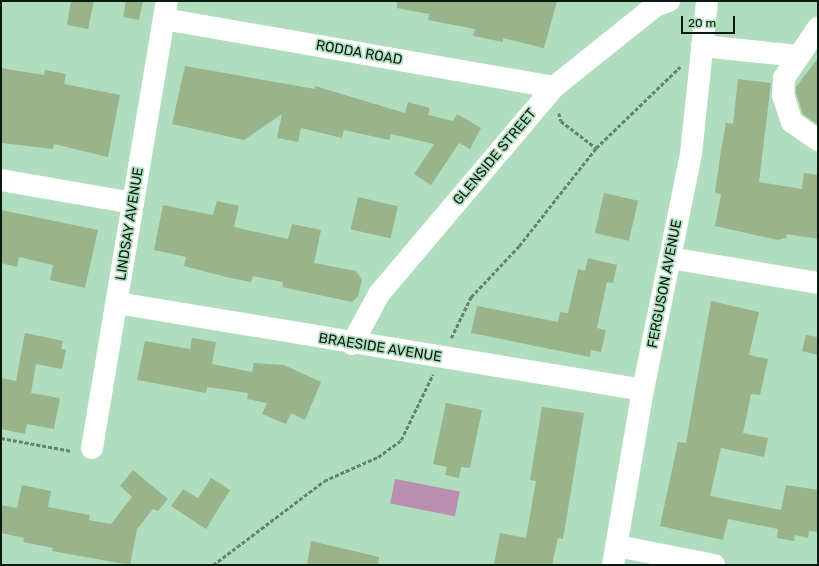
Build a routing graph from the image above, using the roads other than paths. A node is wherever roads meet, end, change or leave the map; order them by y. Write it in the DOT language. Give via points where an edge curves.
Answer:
graph roads {
  1 [pos="669,1"];
  2 [pos="706,1"];
  3 [pos="166,10"];
  4 [pos="818,28"];
  5 [pos="702,46"];
  6 [pos="798,56"];
  7 [pos="554,87"];
  8 [pos="818,140"];
  9 [pos="1,180"];
  10 [pos="133,203"];
  11 [pos="670,258"];
  12 [pos="818,283"];
  13 [pos="116,303"];
  14 [pos="352,344"];
  15 [pos="643,390"];
  16 [pos="92,448"];
  17 [pos="615,556"];
  18 [pos="714,565"];
  1 -- 7 [label="street, GLENSIDE STREET" via="655,6"];
  2 -- 5 [label="street, FERGUSON AVENUE"];
  3 -- 7 [label="street, RODDA ROAD"];
  3 -- 10 [label="street, LINDSAY AVENUE"];
  4 -- 6 [label="street"];
  5 -- 6 [label="street"];
  5 -- 11 [label="street, FERGUSON AVENUE" via="691,154"];
  6 -- 8 [label="street" via="784,78 786,110 792,122"];
  7 -- 14 [label="street, GLENSIDE STREET" via="379,294"];
  9 -- 10 [label="street"];
  10 -- 13 [label="street, LINDSAY AVENUE"];
  11 -- 12 [label="street"];
  11 -- 15 [label="street, FERGUSON AVENUE"];
  13 -- 14 [label="street, BRAESIDE AVENUE"];
  13 -- 16 [label="street, LINDSAY AVENUE"];
  14 -- 15 [label="street, BRAESIDE AVENUE"];
  15 -- 17 [label="street, FERGUSON AVENUE"];
  17 -- 18 [label="street"];
}
